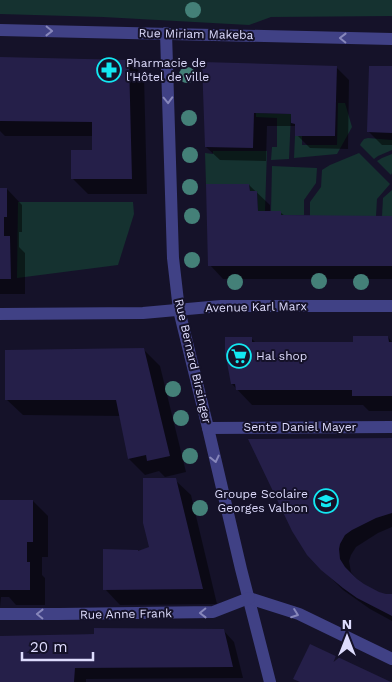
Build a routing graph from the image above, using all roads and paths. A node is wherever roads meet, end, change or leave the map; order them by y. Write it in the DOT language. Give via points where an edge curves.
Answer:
graph roads {
  1 [pos="0,30"];
  2 [pos="166,33"];
  3 [pos="392,39"];
  4 [pos="392,306"];
  5 [pos="179,310"];
  6 [pos="0,314"];
  7 [pos="392,427"];
  8 [pos="208,428"];
  9 [pos="249,598"];
  10 [pos="0,614"];
  11 [pos="392,659"];
  12 [pos="270,682"];
  1 -- 2 [label="street, Rue Miriam Makeba, one-way"];
  3 -- 2 [label="street, Rue Miriam Makeba, one-way"];
  2 -- 5 [label="street, Rue Bernard Birsinger, one-way" via="173,258"];
  4 -- 5 [label="street, Avenue Karl Marx" via="221,306"];
  5 -- 6 [label="street, Avenue Karl Marx"];
  5 -- 8 [label="street, Rue Bernard Birsinger"];
  7 -- 8 [label="street, Sente Daniel Mayer"];
  8 -- 9 [label="street, Rue Bernard Birsinger, one-way"];
  9 -- 10 [label="street, Rue Anne Frank, one-way" via="213,612"];
  9 -- 11 [label="street, one-way" via="299,614"];
  9 -- 12 [label="street, Rue Bernard Birsinger"];
}
